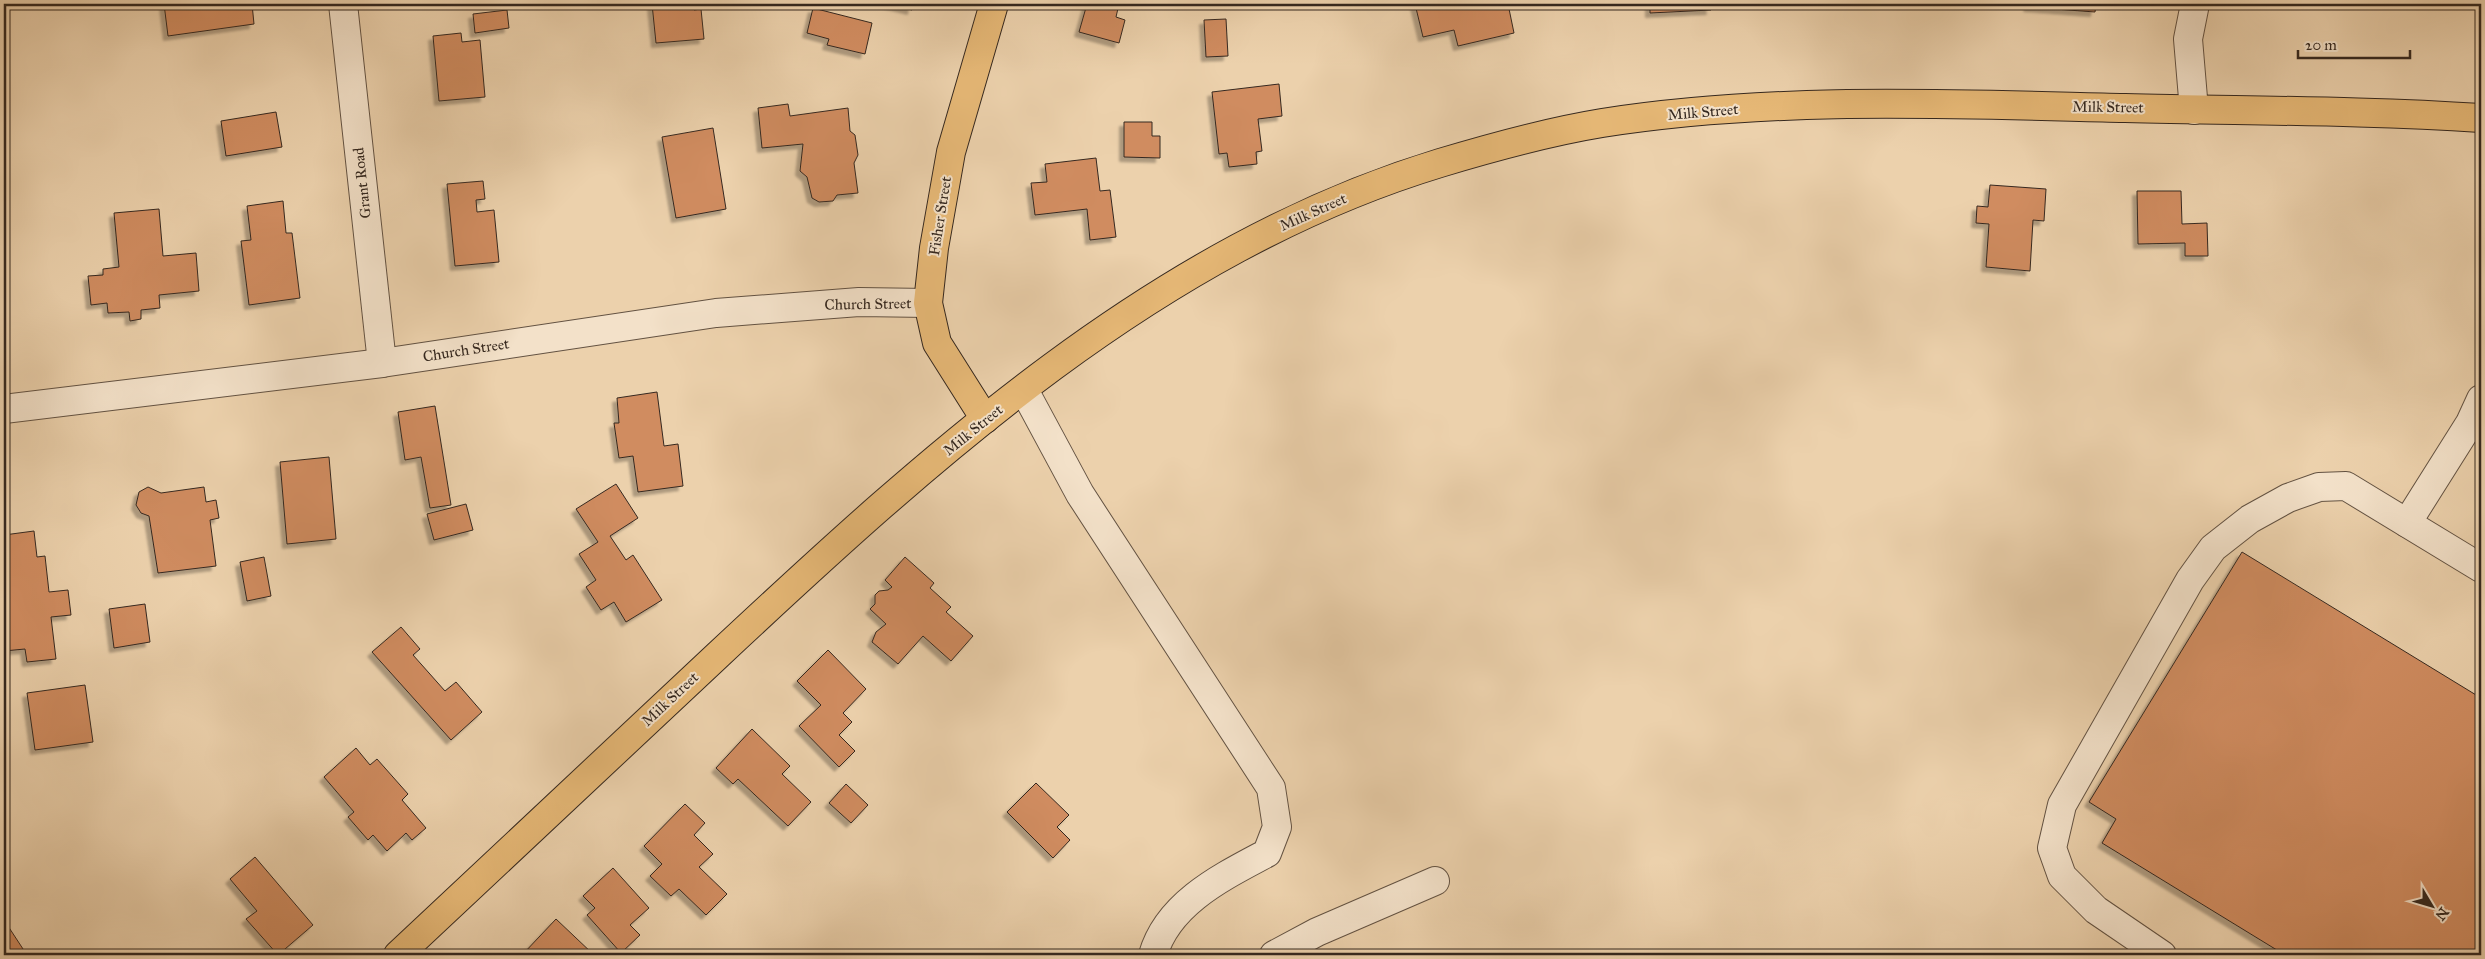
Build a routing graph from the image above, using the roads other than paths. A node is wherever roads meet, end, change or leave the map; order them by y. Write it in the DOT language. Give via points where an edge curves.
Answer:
graph roads {
  1 [pos="343,4"];
  2 [pos="994,4"];
  3 [pos="2196,4"];
  4 [pos="2194,110"];
  5 [pos="2481,118"];
  6 [pos="928,303"];
  7 [pos="382,363"];
  8 [pos="1024,390"];
  9 [pos="2481,399"];
  10 [pos="4,409"];
  11 [pos="985,419"];
  12 [pos="2407,523"];
  13 [pos="2481,568"];
  14 [pos="1435,881"];
  15 [pos="398,955"];
  16 [pos="1153,955"];
  17 [pos="1274,955"];
  18 [pos="2162,955"];
  1 -- 7 [label="street, Grant Road"];
  2 -- 6 [label="main road, Fisher Street" via="951,152"];
  3 -- 4 [label="street" via="2188,39"];
  4 -- 5 [label="main road, Milk Street"];
  4 -- 8 [label="main road, Milk Street" via="1936,104 1767,106 1599,124 1517,141 1435,164 1279,227 1204,266 1132,311"];
  6 -- 7 [label="street, Church Street" via="859,302 716,312"];
  6 -- 11 [label="main road, Fisher Street" via="937,343"];
  7 -- 10 [label="street, Church Street"];
  8 -- 11 [label="main road, Milk Street"];
  8 -- 16 [label="street" via="1080,494 1270,788 1277,826 1267,853 1223,877 1182,907 1157,939"];
  9 -- 12 [label="street" via="2465,431"];
  11 -- 15 [label="main road, Milk Street" via="796,582"];
  12 -- 13 [label="street"];
  12 -- 18 [label="street" via="2346,486 2319,487 2288,498 2250,519 2213,548 2190,580 2062,805 2052,848 2062,876 2096,910"];
  14 -- 17 [label="street" via="1317,932"];
}
